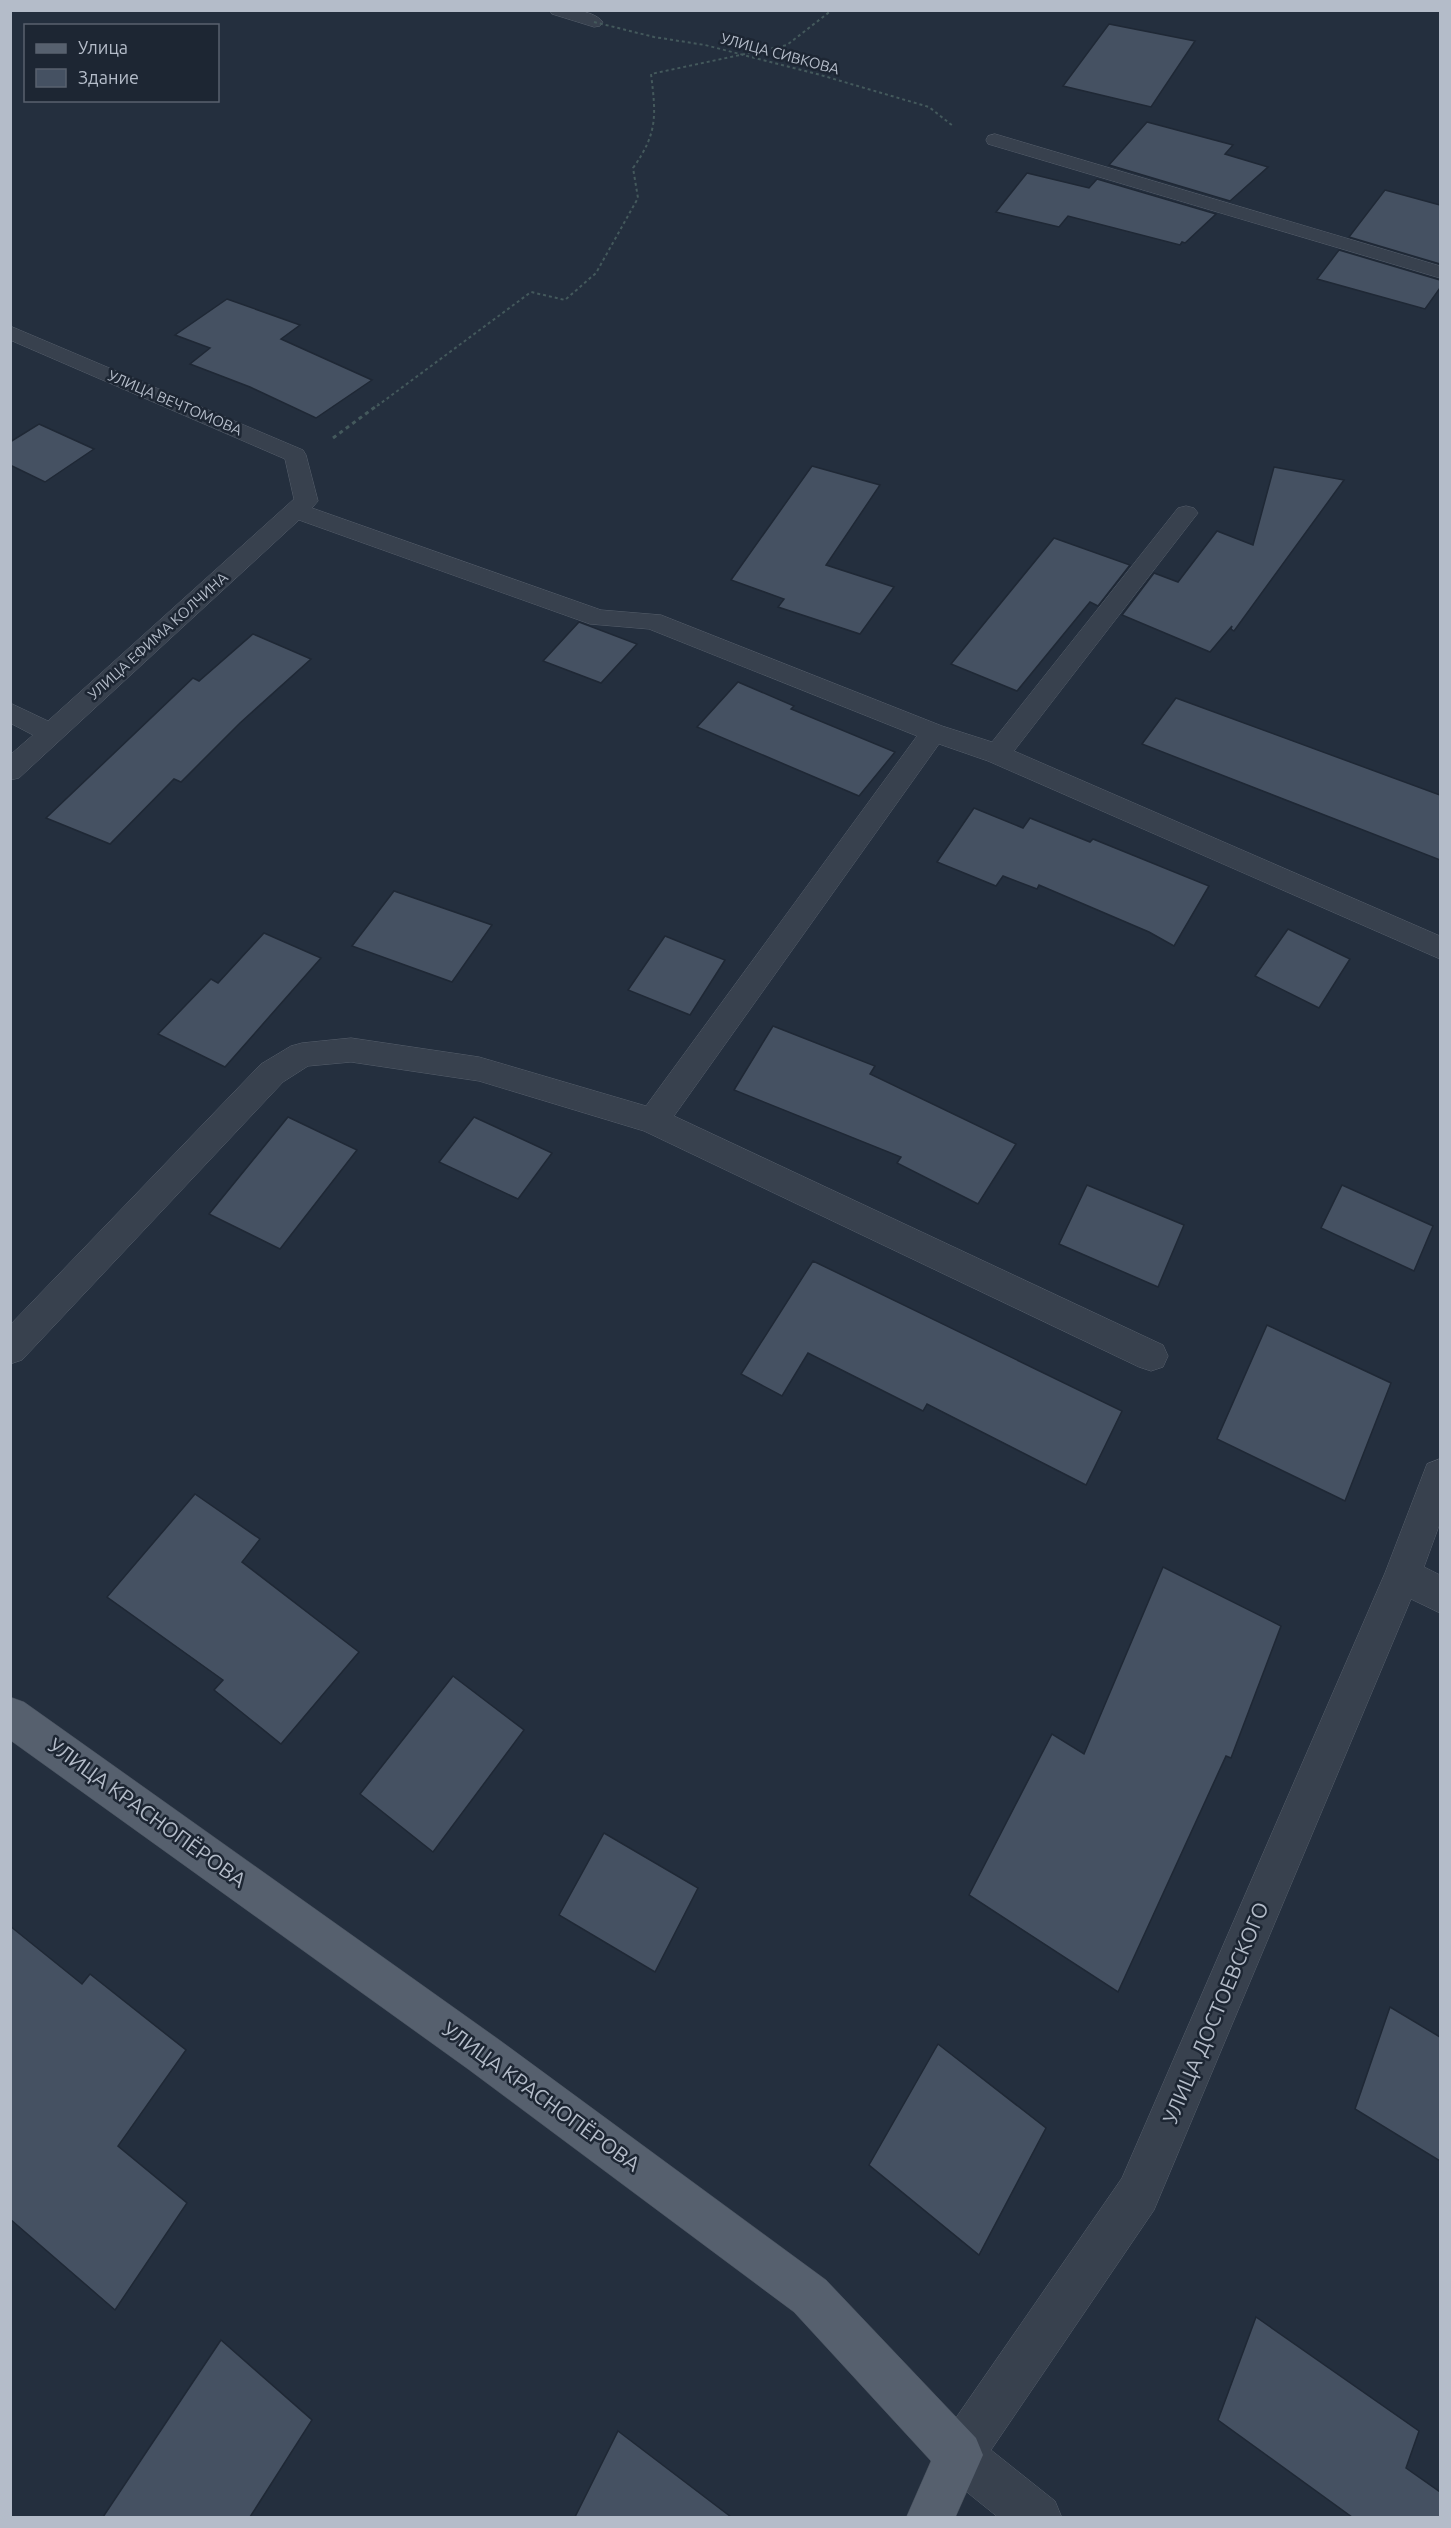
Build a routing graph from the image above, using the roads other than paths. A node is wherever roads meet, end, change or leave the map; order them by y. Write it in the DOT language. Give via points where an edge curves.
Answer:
graph roads {
  1 [pos="558,10"];
  2 [pos="594,22"];
  3 [pos="995,140"];
  4 [pos="1440,272"];
  5 [pos="10,332"];
  6 [pos="301,506"];
  7 [pos="1186,513"];
  8 [pos="10,712"];
  9 [pos="933,732"];
  10 [pos="51,734"];
  11 [pos="997,754"];
  12 [pos="10,771"];
  13 [pos="1440,948"];
  14 [pos="653,1121"];
  15 [pos="10,1349"];
  16 [pos="1151,1356"];
  17 [pos="1440,1476"];
  18 [pos="1403,1575"];
  19 [pos="1440,1595"];
  20 [pos="10,1716"];
  21 [pos="959,2455"];
  22 [pos="930,2517"];
  23 [pos="1038,2517"];
  1 -- 2 [label="street"];
  3 -- 4 [label="street"];
  5 -- 6 [label="street, УЛИЦА ВЕЧТОМОВА" via="295,454"];
  6 -- 9 [label="street" via="599,618 652,621"];
  6 -- 10 [label="street, УЛИЦА ЕФИМА КОЛЧИНА"];
  7 -- 11 [label="street"];
  8 -- 10 [label="street"];
  9 -- 11 [label="street"];
  9 -- 14 [label="street"];
  10 -- 12 [label="street, УЛИЦА ЕФИМА КОЛЧИНА"];
  11 -- 13 [label="street"];
  14 -- 15 [label="street" via="479,1069 351,1050 302,1055 272,1073"];
  14 -- 16 [label="street"];
  17 -- 18 [label="street, УЛИЦА ДОСТОЕВСКОГО"];
  18 -- 19 [label="street"];
  18 -- 21 [label="street, УЛИЦА ДОСТОЕВСКОГО" via="1138,2194"];
  20 -- 21 [label="main road, УЛИЦА КРАСНОПЁРОВА" via="483,2054 810,2296"];
  21 -- 22 [label="main road, УЛИЦА ДОСТОЕВСКОГО"];
  21 -- 23 [label="street, УЛИЦА КРАСНОПЁРОВА"];
}
